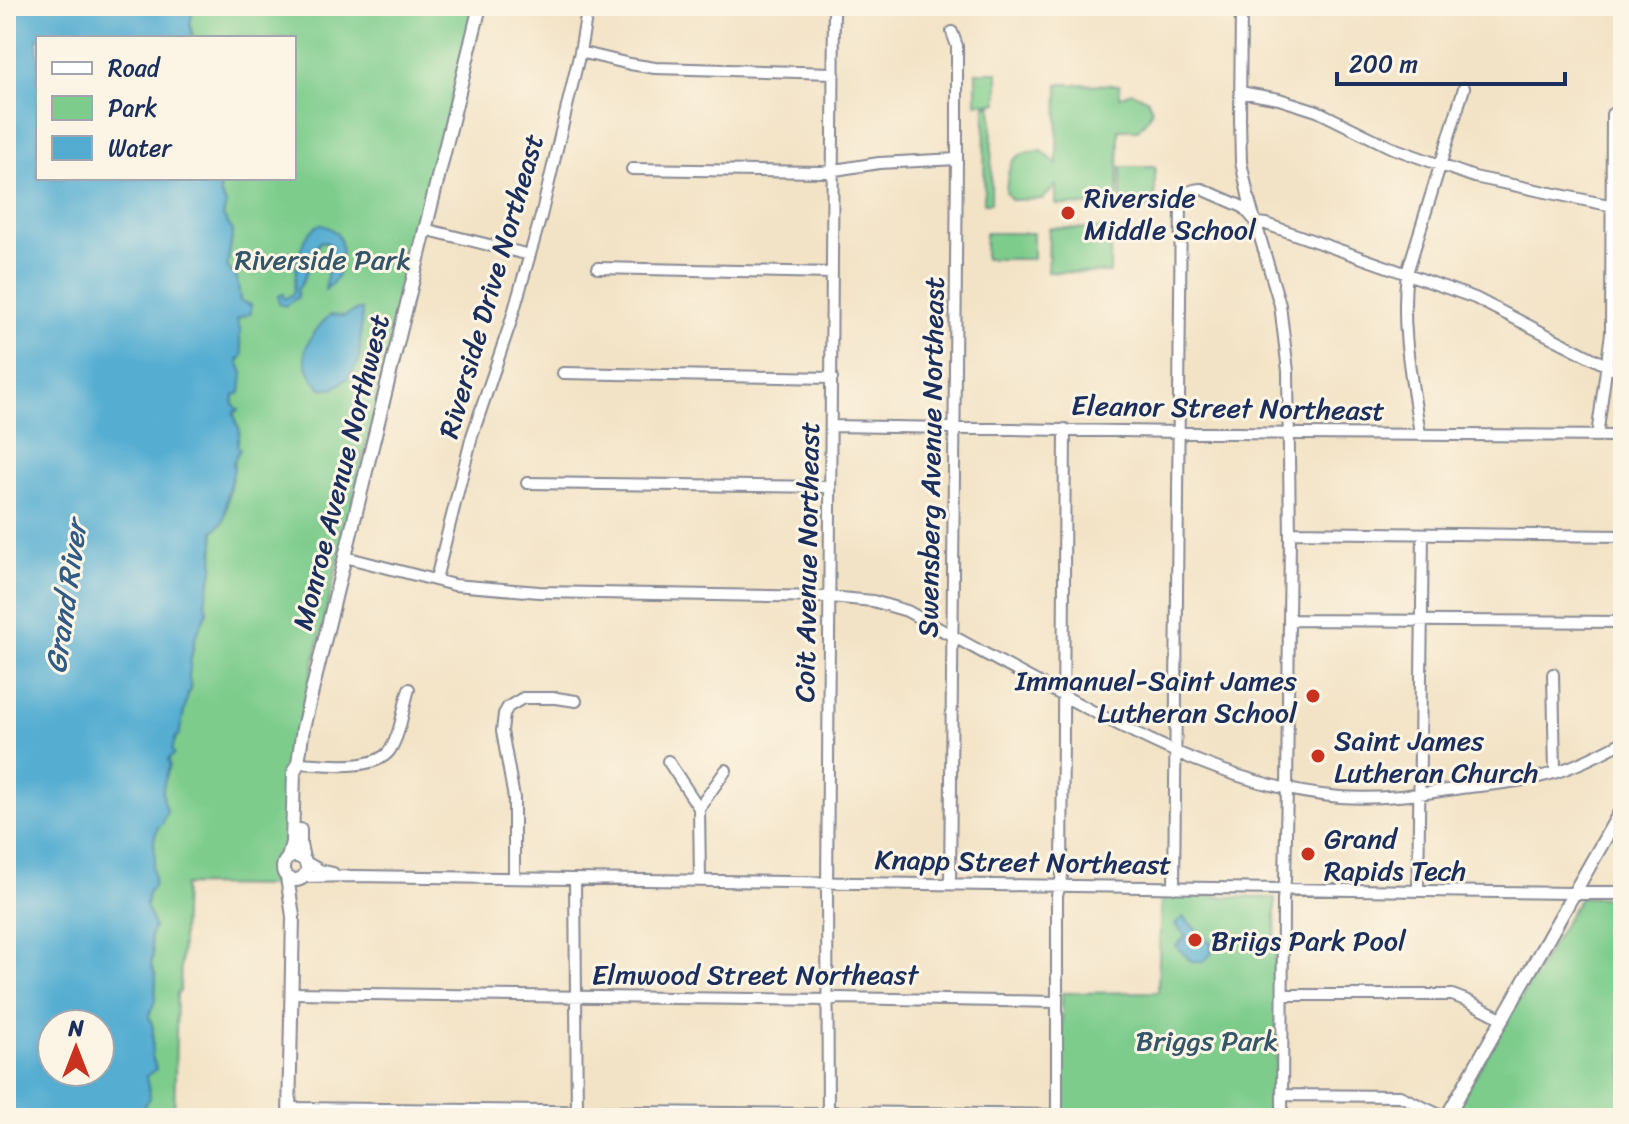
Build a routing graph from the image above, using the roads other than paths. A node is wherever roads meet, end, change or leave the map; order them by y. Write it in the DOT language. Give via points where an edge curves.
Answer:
graph roads {
  1 [pos="480,6"];
  2 [pos="588,6"];
  3 [pos="834,6"];
  4 [pos="1241,6"];
  5 [pos="952,32"];
  6 [pos="580,52"];
  7 [pos="834,73"];
  8 [pos="1464,88"];
  9 [pos="1240,92"];
  10 [pos="1612,114"];
  11 [pos="957,159"];
  12 [pos="1440,167"];
  13 [pos="632,169"];
  14 [pos="833,171"];
  15 [pos="1610,204"];
  16 [pos="1623,208"];
  17 [pos="1257,223"];
  18 [pos="424,229"];
  19 [pos="530,255"];
  20 [pos="598,268"];
  21 [pos="832,273"];
  22 [pos="1407,273"];
  23 [pos="1606,365"];
  24 [pos="563,373"];
  25 [pos="1623,374"];
  26 [pos="832,378"];
  27 [pos="832,426"];
  28 [pos="955,428"];
  29 [pos="1065,429"];
  30 [pos="1179,431"];
  31 [pos="1289,433"];
  32 [pos="1420,434"];
  33 [pos="1597,436"];
  34 [pos="1623,436"];
  35 [pos="527,483"];
  36 [pos="830,487"];
  37 [pos="1290,532"];
  38 [pos="1423,534"];
  39 [pos="1623,536"];
  40 [pos="345,557"];
  41 [pos="436,579"];
  42 [pos="830,597"];
  43 [pos="1289,620"];
  44 [pos="1423,620"];
  45 [pos="1623,622"];
  46 [pos="953,636"];
  47 [pos="1553,674"];
  48 [pos="409,689"];
  49 [pos="1063,696"];
  50 [pos="576,701"];
  51 [pos="1623,742"];
  52 [pos="1175,752"];
  53 [pos="668,761"];
  54 [pos="298,763"];
  55 [pos="726,770"];
  56 [pos="1555,772"];
  57 [pos="1287,788"];
  58 [pos="1420,794"];
  59 [pos="1623,807"];
  60 [pos="699,808"];
  61 [pos="296,830"];
  62 [pos="288,858"];
  63 [pos="305,860"];
  64 [pos="343,876"];
  65 [pos="287,877"];
  66 [pos="302,878"];
  67 [pos="514,878"];
  68 [pos="575,879"];
  69 [pos="700,881"];
  70 [pos="827,883"];
  71 [pos="950,884"];
  72 [pos="1059,886"];
  73 [pos="1174,888"];
  74 [pos="1284,889"];
  75 [pos="1418,891"];
  76 [pos="1574,893"];
  77 [pos="1623,893"];
  78 [pos="293,916"];
  79 [pos="291,993"];
  80 [pos="1283,995"];
  81 [pos="575,996"];
  82 [pos="829,1000"];
  83 [pos="1057,1002"];
  84 [pos="1503,1019"];
  85 [pos="1283,1095"];
  86 [pos="289,1113"];
  87 [pos="577,1115"];
  88 [pos="828,1116"];
  89 [pos="1057,1117"];
  90 [pos="1282,1118"];
  91 [pos="1446,1118"];
  1 -- 18 [label="main road, Monroe Avenue Northwest"];
  2 -- 6 [label="street, Riverside Drive Northeast"];
  3 -- 7 [label="street, Coit Avenue Northeast"];
  4 -- 9 [label="street"];
  5 -- 11 [label="street, Swensberg Avenue Northeast" via="957,46"];
  6 -- 7 [label="street" via="655,68"];
  6 -- 19 [label="street, Riverside Drive Northeast"];
  7 -- 14 [label="street, Coit Avenue Northeast"];
  8 -- 12 [label="street"];
  9 -- 12 [label="street" via="1317,111"];
  9 -- 17 [label="street" via="1241,162"];
  10 -- 15 [label="street"];
  11 -- 14 [label="street"];
  11 -- 28 [label="street, Swensberg Avenue Northeast"];
  12 -- 15 [label="street"];
  12 -- 22 [label="street"];
  13 -- 14 [label="street"];
  14 -- 21 [label="street, Coit Avenue Northeast"];
  15 -- 16 [label="street"];
  15 -- 23 [label="street" via="1611,333"];
  17 -- 22 [label="street"];
  17 -- 30 [label="street" via="1243,207 1202,189 1185,194 1181,201"];
  17 -- 31 [label="street" via="1280,305"];
  18 -- 19 [label="street"];
  18 -- 40 [label="main road, Monroe Avenue Northwest"];
  19 -- 41 [label="street, Riverside Drive Northeast" via="472,436"];
  20 -- 21 [label="street"];
  21 -- 26 [label="street, Coit Avenue Northeast"];
  22 -- 23 [label="street" via="1475,298"];
  22 -- 32 [label="street" via="1407,346"];
  23 -- 25 [label="street"];
  23 -- 33 [label="street"];
  24 -- 26 [label="street"];
  26 -- 27 [label="street, Coit Avenue Northeast"];
  27 -- 28 [label="street, Eleanor Street Northeast"];
  27 -- 36 [label="street, Coit Avenue Northeast"];
  28 -- 29 [label="street, Eleanor Street Northeast"];
  28 -- 46 [label="street, Swensberg Avenue Northeast"];
  29 -- 30 [label="street, Eleanor Street Northeast"];
  29 -- 49 [label="street"];
  30 -- 31 [label="street, Eleanor Street Northeast"];
  30 -- 52 [label="street"];
  31 -- 32 [label="street, Eleanor Street Northeast"];
  31 -- 37 [label="street"];
  32 -- 33 [label="street, Eleanor Street Northeast"];
  33 -- 34 [label="street, Eleanor Street Northeast"];
  35 -- 36 [label="street"];
  36 -- 42 [label="street, Coit Avenue Northeast"];
  37 -- 38 [label="street"];
  37 -- 43 [label="street"];
  38 -- 39 [label="street"];
  38 -- 44 [label="street"];
  40 -- 41 [label="street"];
  40 -- 54 [label="main road, Monroe Avenue Northwest"];
  41 -- 42 [label="street" via="539,592"];
  42 -- 46 [label="street" via="907,611"];
  42 -- 70 [label="street, Coit Avenue Northeast"];
  43 -- 44 [label="street"];
  43 -- 57 [label="street"];
  44 -- 45 [label="street"];
  44 -- 58 [label="street"];
  46 -- 49 [label="street"];
  46 -- 71 [label="street, Swensberg Avenue Northeast"];
  47 -- 56 [label="street"];
  48 -- 54 [label="street" via="394,742 378,760"];
  49 -- 52 [label="street"];
  49 -- 72 [label="street"];
  50 -- 67 [label="street" via="523,698 504,714 514,798"];
  51 -- 56 [label="street"];
  52 -- 57 [label="street"];
  52 -- 73 [label="street"];
  53 -- 60 [label="street"];
  54 -- 61 [label="main road, Monroe Avenue Northwest"];
  55 -- 60 [label="street"];
  56 -- 58 [label="street"];
  57 -- 58 [label="street" via="1370,798"];
  57 -- 74 [label="street"];
  58 -- 75 [label="street"];
  59 -- 76 [label="main road"];
  60 -- 69 [label="street"];
  61 -- 62 [label="main road, Monroe Avenue Northwest"];
  61 -- 63 [label="main road, Monroe Avenue Northwest"];
  62 -- 63 [label="main road" via="297,855"];
  62 -- 65 [label="main road" via="283,867"];
  63 -- 64 [label="street"];
  63 -- 66 [label="main road" via="308,868"];
  64 -- 66 [label="street, Knapp Street Northeast"];
  64 -- 67 [label="street, Knapp Street Northeast"];
  65 -- 66 [label="main road"];
  65 -- 78 [label="main road"];
  66 -- 78 [label="main road"];
  67 -- 68 [label="street, Knapp Street Northeast"];
  68 -- 69 [label="street, Knapp Street Northeast"];
  68 -- 81 [label="street"];
  69 -- 70 [label="street, Knapp Street Northeast"];
  70 -- 71 [label="street, Knapp Street Northeast"];
  70 -- 82 [label="street, Coit Avenue Northeast"];
  71 -- 72 [label="street, Knapp Street Northeast"];
  72 -- 73 [label="street, Knapp Street Northeast"];
  72 -- 83 [label="street"];
  73 -- 74 [label="street, Knapp Street Northeast"];
  74 -- 75 [label="street, Knapp Street Northeast"];
  74 -- 80 [label="street"];
  75 -- 76 [label="street, Knapp Street Northeast"];
  76 -- 77 [label="main road, Knapp Street Northeast"];
  76 -- 84 [label="main road"];
  78 -- 79 [label="main road"];
  79 -- 81 [label="street, Elmwood Street Northeast"];
  79 -- 86 [label="main road"];
  80 -- 84 [label="street" via="1452,995"];
  80 -- 85 [label="street"];
  81 -- 82 [label="street, Elmwood Street Northeast"];
  81 -- 87 [label="street"];
  82 -- 83 [label="street, Elmwood Street Northeast"];
  82 -- 88 [label="street, Coit Avenue Northeast"];
  83 -- 89 [label="street"];
  84 -- 91 [label="main road"];
  85 -- 90 [label="street"];
  85 -- 91 [label="street" via="1400,1096"];
  86 -- 87 [label="street" via="459,1110"];
  87 -- 88 [label="street"];
  88 -- 89 [label="street" via="838,1112"];
}
